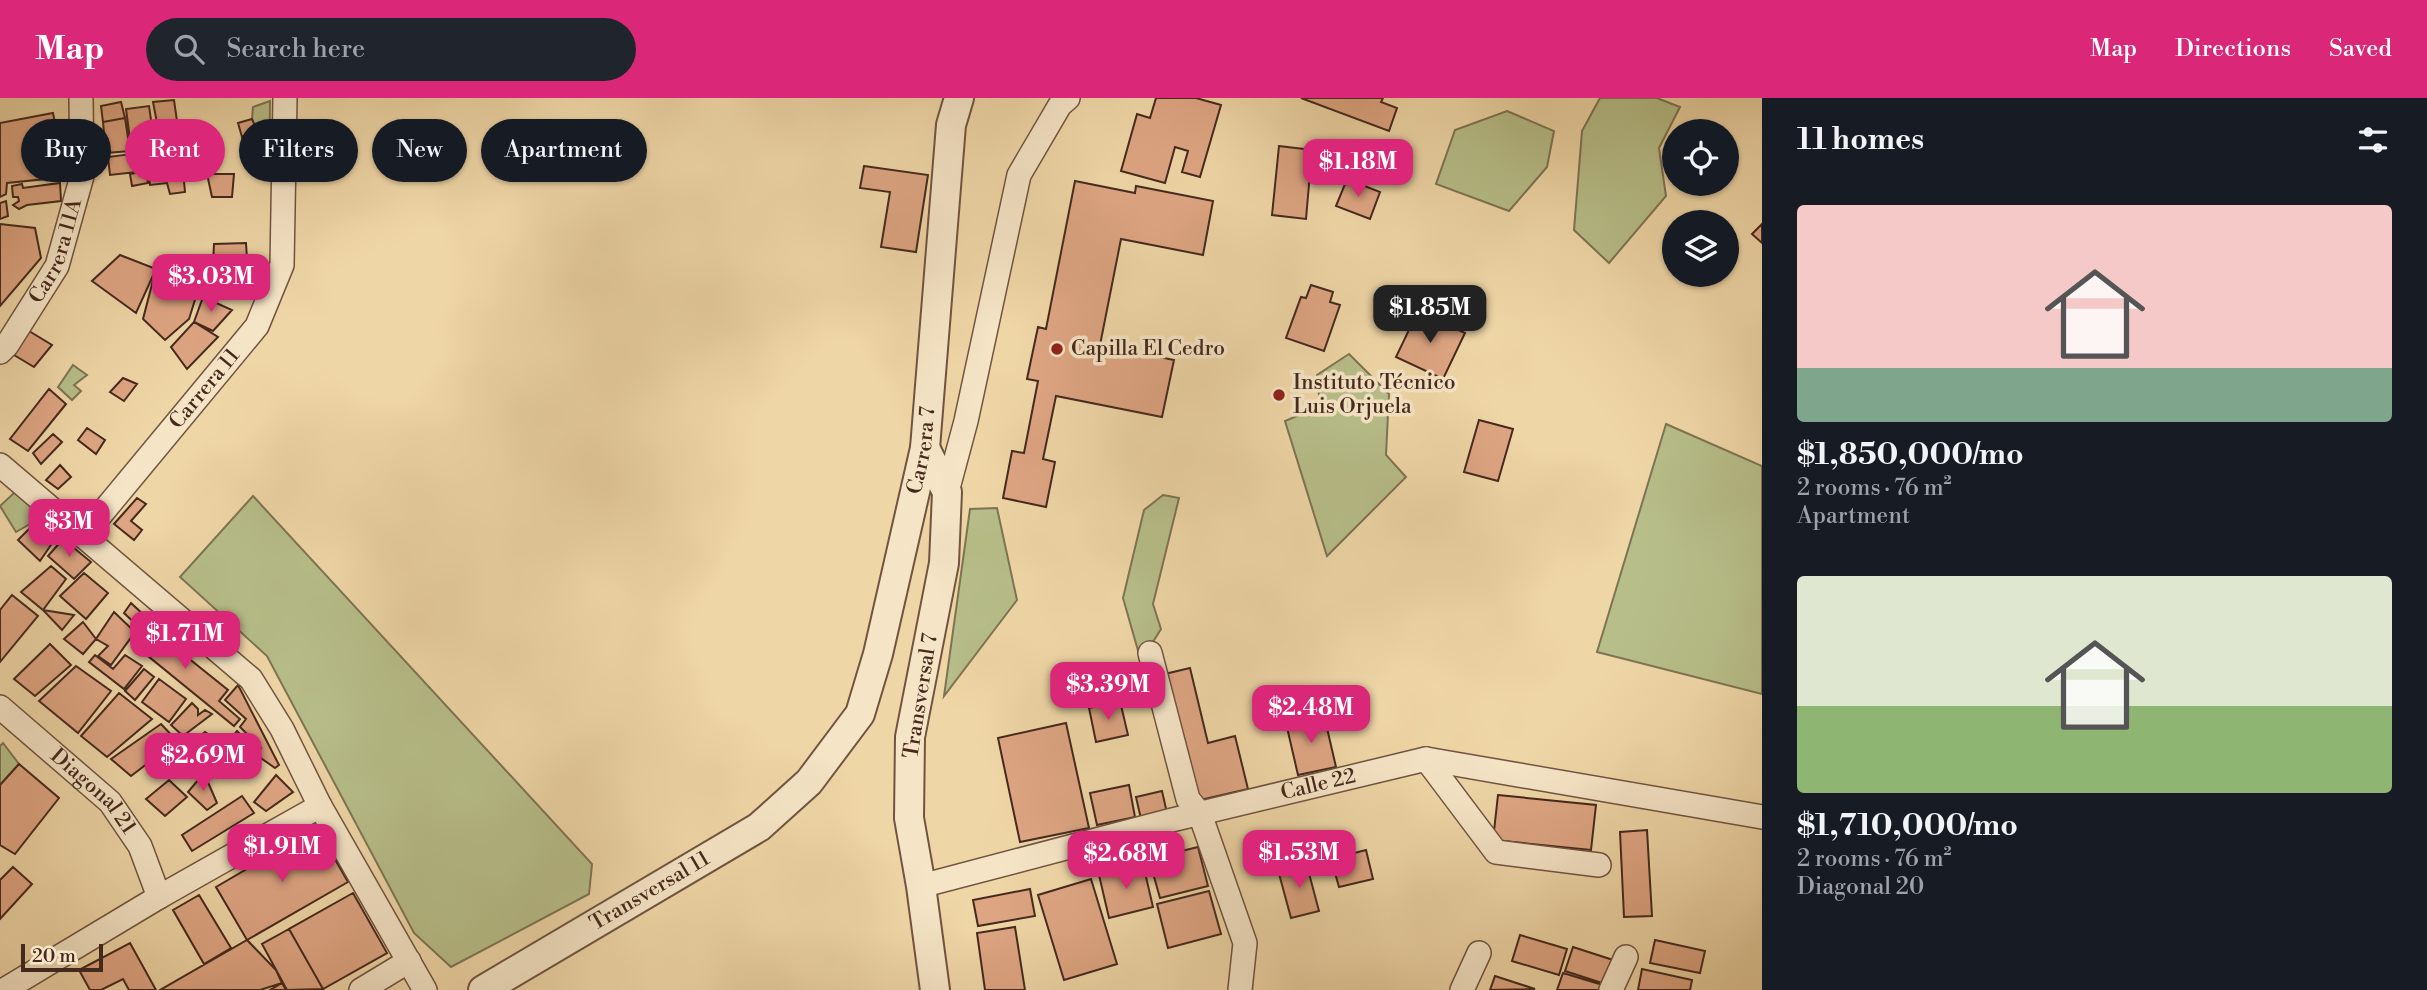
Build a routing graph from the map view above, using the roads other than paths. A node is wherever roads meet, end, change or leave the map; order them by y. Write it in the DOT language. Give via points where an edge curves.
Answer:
graph roads {
  1 [pos="80,98"];
  2 [pos="285,98"];
  3 [pos="958,98"];
  4 [pos="1069,98"];
  5 [pos="0,352"];
  6 [pos="925,448"];
  7 [pos="0,465"];
  8 [pos="947,492"];
  9 [pos="83,536"];
  10 [pos="1150,653"];
  11 [pos="0,707"];
  12 [pos="1426,759"];
  13 [pos="809,782"];
  14 [pos="320,806"];
  15 [pos="1200,814"];
  16 [pos="1762,817"];
  17 [pos="1599,865"];
  18 [pos="921,886"];
  19 [pos="159,897"];
  20 [pos="1479,953"];
  21 [pos="1626,957"];
  22 [pos="408,961"];
  23 [pos="4,990"];
  24 [pos="361,990"];
  25 [pos="425,990"];
  26 [pos="483,990"];
  27 [pos="935,990"];
  28 [pos="1240,990"];
  29 [pos="1462,990"];
  30 [pos="1611,990"];
  1 -- 5 [label="street, Carrera 11A" via="82,176 57,266"];
  2 -- 9 [label="street, Carrera 11" via="282,265 257,326"];
  3 -- 6 [label="street, Carrera 7" via="951,125"];
  4 -- 8 [label="street" via="1059,105 1019,175"];
  6 -- 8 [label="street, Transversal 7"];
  6 -- 13 [label="street, Carrera 7" via="860,714"];
  7 -- 9 [label="street"];
  8 -- 18 [label="street, Transversal 7" via="944,563 910,737 909,818"];
  9 -- 14 [label="street" via="251,679"];
  10 -- 15 [label="street" via="1188,799"];
  11 -- 19 [label="street, Diagonal 21" via="110,802 140,846"];
  12 -- 15 [label="street, Calle 22"];
  12 -- 16 [label="street, Calle 22"];
  12 -- 17 [label="street" via="1496,852"];
  13 -- 26 [label="street, Transversal 11" via="759,827"];
  14 -- 19 [label="street"];
  14 -- 22 [label="street"];
  15 -- 18 [label="street, Calle 22"];
  15 -- 28 [label="street" via="1245,943"];
  18 -- 27 [label="street, Transversal 7"];
  19 -- 23 [label="street"];
  20 -- 29 [label="street"];
  21 -- 30 [label="street"];
  22 -- 24 [label="street"];
  22 -- 25 [label="street"];
}
